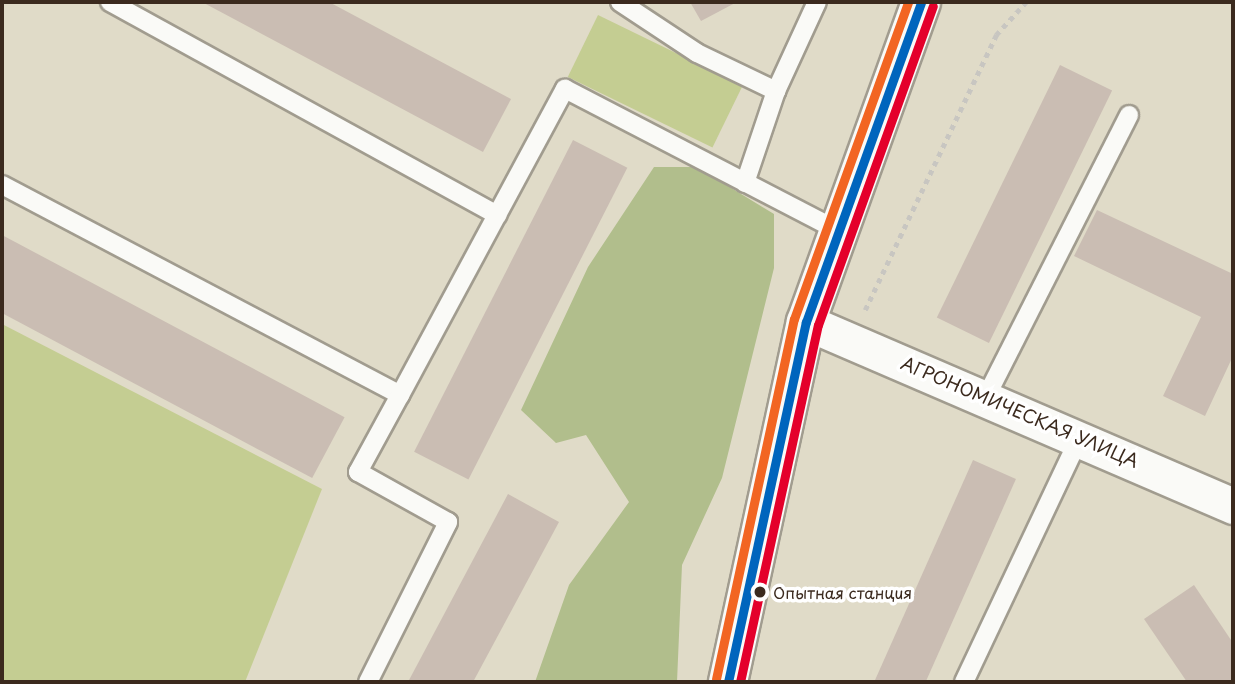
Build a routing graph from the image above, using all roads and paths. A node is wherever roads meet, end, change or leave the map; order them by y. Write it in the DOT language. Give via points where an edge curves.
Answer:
graph roads {
  1 [pos="110,2"];
  2 [pos="620,2"];
  3 [pos="817,2"];
  4 [pos="920,2"];
  5 [pos="1026,2"];
  6 [pos="776,91"];
  7 [pos="1129,115"];
  8 [pos="745,183"];
  9 [pos="2,185"];
  10 [pos="497,215"];
  11 [pos="838,230"];
  12 [pos="806,322"];
  13 [pos="851,340"];
  14 [pos="400,395"];
  15 [pos="987,395"];
  16 [pos="1080,437"];
  17 [pos="1233,506"];
  18 [pos="368,682"];
  19 [pos="728,682"];
  20 [pos="964,682"];
  1 -- 10 [label="lane"];
  2 -- 6 [label="lane" via="696,53"];
  3 -- 6 [label="lane"];
  4 -- 11 [label="street"];
  5 -- 13 [label="path" via="996,34"];
  6 -- 8 [label="lane"];
  7 -- 15 [label="lane"];
  8 -- 10 [label="lane" via="565,89"];
  8 -- 11 [label="lane"];
  9 -- 14 [label="lane"];
  10 -- 14 [label="lane"];
  11 -- 12 [label="street"];
  12 -- 13 [label="street, АГРОНОМИЧЕСКАЯ УЛИЦА"];
  12 -- 19 [label="street"];
  13 -- 15 [label="street, АГРОНОМИЧЕСКАЯ УЛИЦА"];
  14 -- 18 [label="lane" via="358,472 448,522"];
  15 -- 16 [label="street, АГРОНОМИЧЕСКАЯ УЛИЦА"];
  16 -- 17 [label="street, АГРОНОМИЧЕСКАЯ УЛИЦА"];
  16 -- 20 [label="lane"];
}
